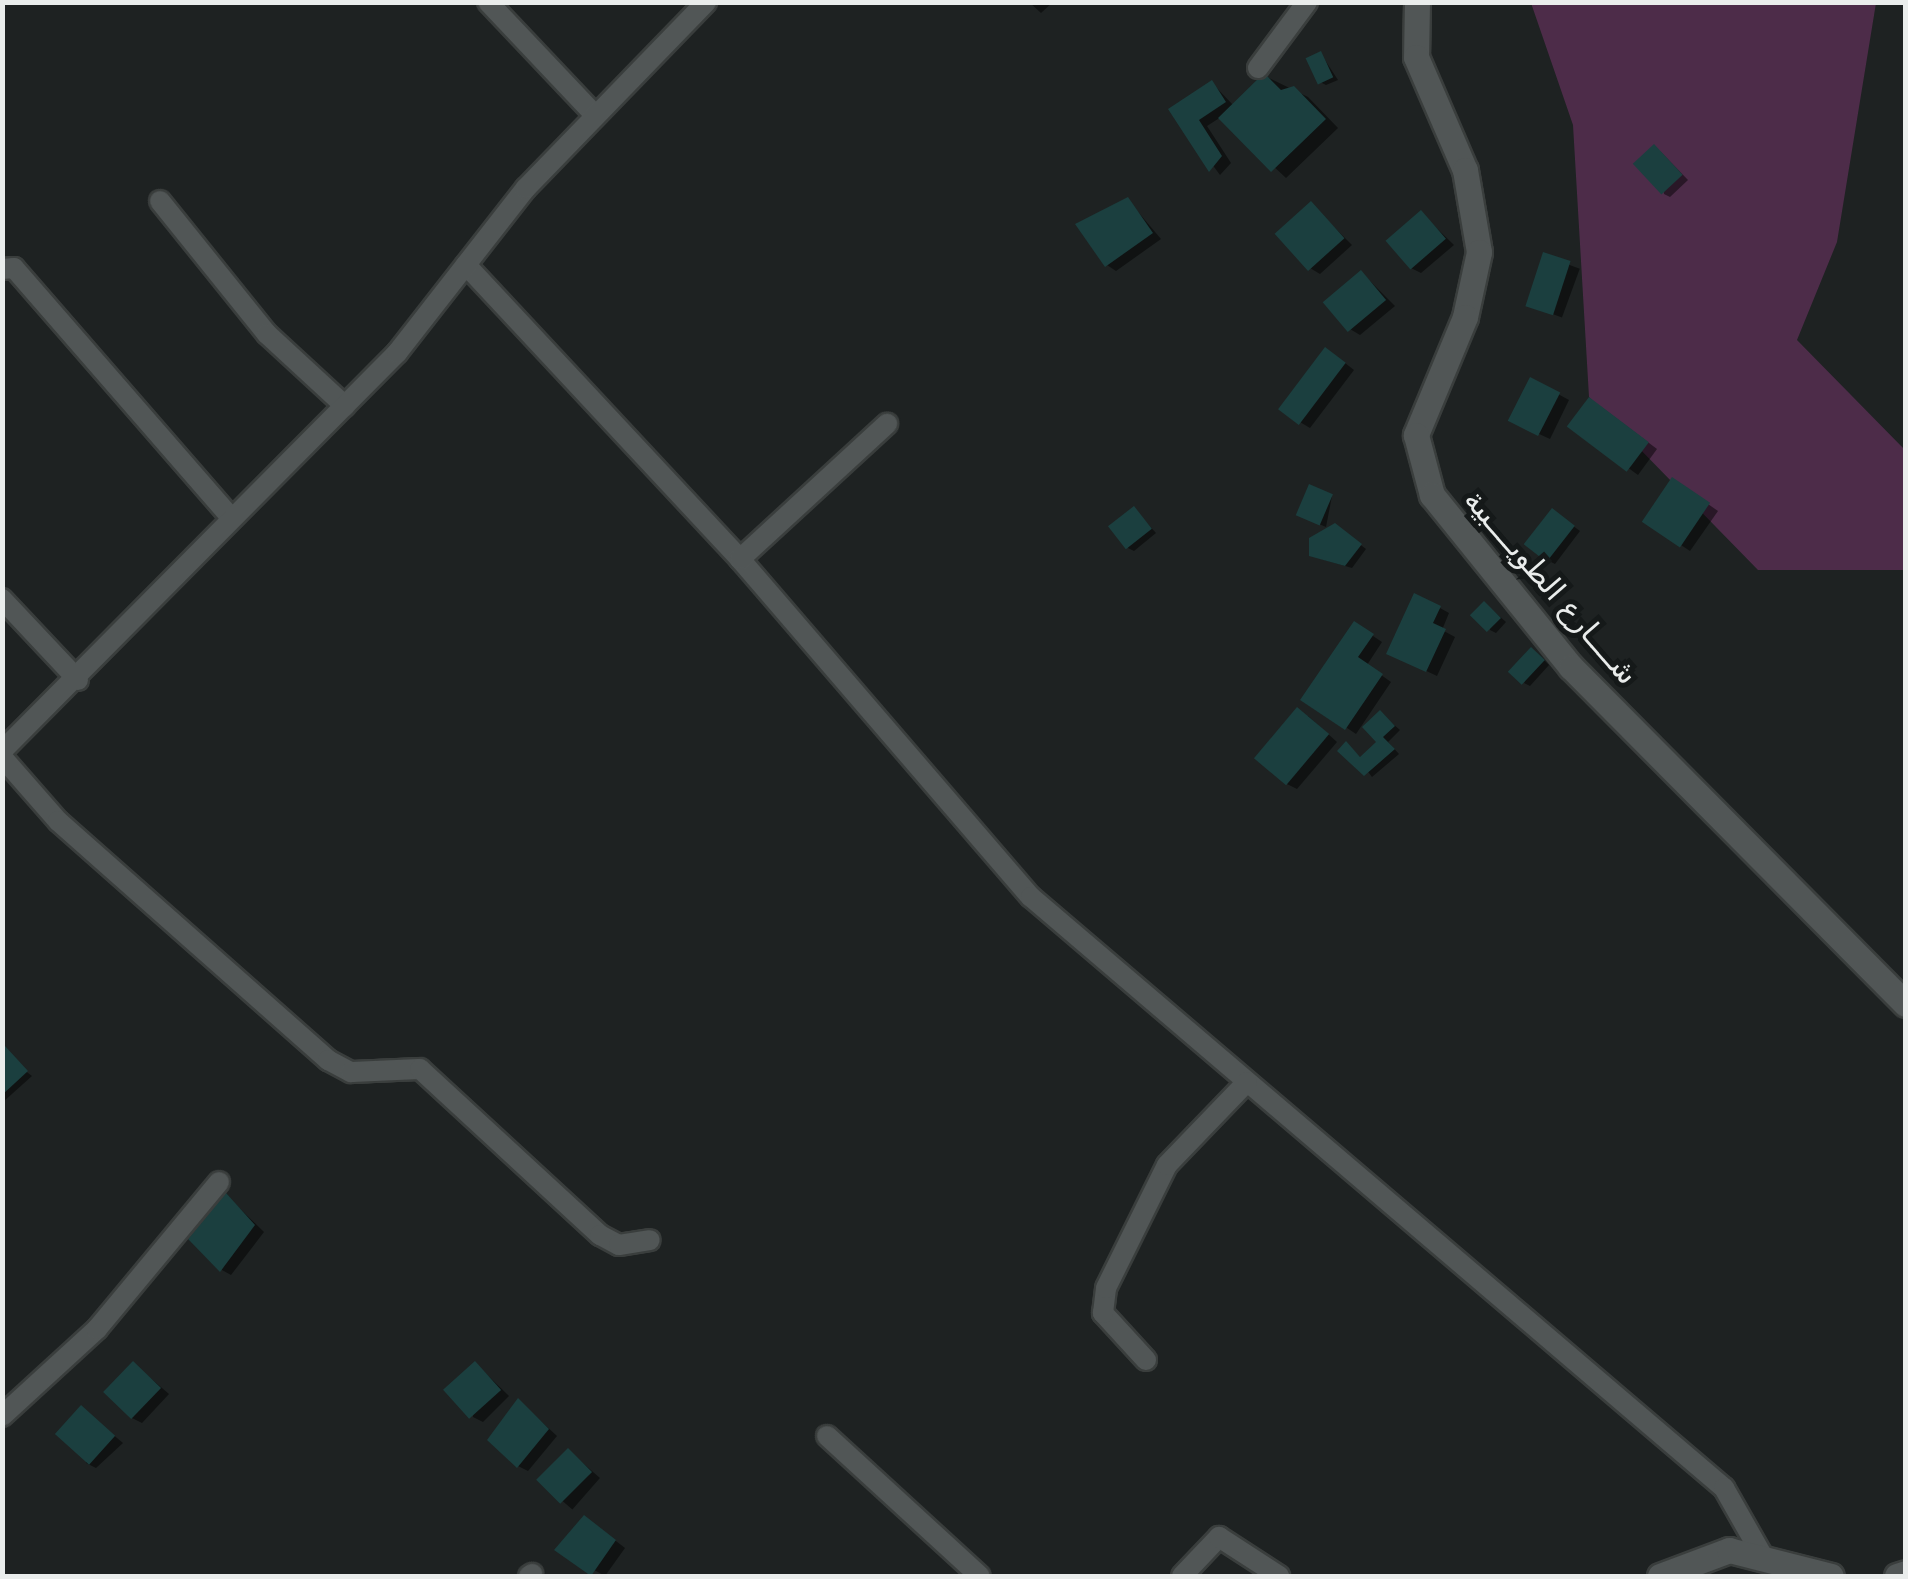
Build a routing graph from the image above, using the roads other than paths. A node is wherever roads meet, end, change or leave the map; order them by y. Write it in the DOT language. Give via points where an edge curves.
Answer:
graph roads {
  1 [pos="488,2"];
  2 [pos="706,2"];
  3 [pos="1307,2"];
  4 [pos="1417,2"];
  5 [pos="1258,68"];
  6 [pos="593,113"];
  7 [pos="160,200"];
  8 [pos="466,265"];
  9 [pos="2,269"];
  10 [pos="345,406"];
  11 [pos="888,424"];
  12 [pos="232,519"];
  13 [pos="740,558"];
  14 [pos="2,599"];
  15 [pos="78,680"];
  16 [pos="2,754"];
  17 [pos="1906,1004"];
  18 [pos="1247,1082"];
  19 [pos="219,1182"];
  20 [pos="650,1240"];
  21 [pos="1146,1360"];
  22 [pos="2,1416"];
  23 [pos="827,1436"];
  24 [pos="1762,1555"];
  25 [pos="1906,1573"];
  26 [pos="980,1576"];
  27 [pos="1182,1576"];
  28 [pos="1280,1576"];
  29 [pos="1660,1576"];
  30 [pos="1832,1576"];
  31 [pos="1897,1576"];
  1 -- 6 [label="street"];
  2 -- 6 [label="street"];
  3 -- 5 [label="street"];
  4 -- 17 [label="street, شــــارع الطويــــبية" via="1416,56 1465,170 1479,252 1464,317 1416,434 1432,495 1571,667"];
  6 -- 8 [label="street"];
  7 -- 10 [label="street" via="267,334"];
  8 -- 10 [label="street"];
  8 -- 13 [label="street"];
  9 -- 12 [label="street" via="14,268"];
  10 -- 12 [label="street"];
  11 -- 13 [label="street"];
  12 -- 15 [label="street"];
  13 -- 18 [label="street" via="1031,897"];
  14 -- 15 [label="street"];
  15 -- 16 [label="street"];
  16 -- 20 [label="street" via="58,820 328,1060 351,1072 420,1069 600,1235 619,1245"];
  18 -- 21 [label="street" via="1167,1166 1106,1288 1103,1313"];
  18 -- 24 [label="street" via="1724,1488"];
  19 -- 22 [label="street" via="96,1330"];
  23 -- 26 [label="street"];
  24 -- 29 [label="street" via="1729,1550"];
  24 -- 30 [label="street"];
  25 -- 31 [label="street"];
  27 -- 28 [label="street" via="1219,1537"];
}
